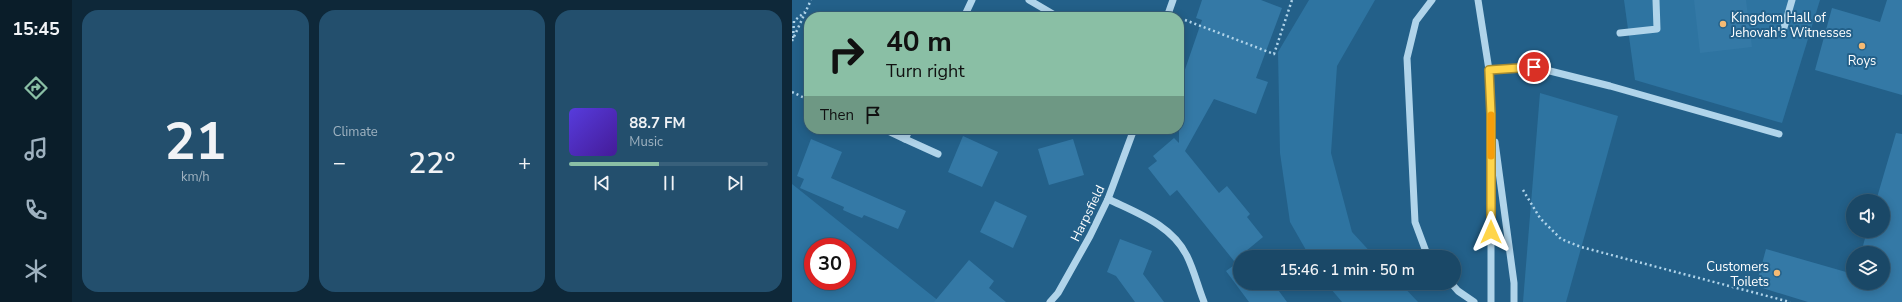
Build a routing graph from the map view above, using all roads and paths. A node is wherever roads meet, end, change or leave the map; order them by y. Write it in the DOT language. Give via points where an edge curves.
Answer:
graph roads {
  1 [pos="811,0"];
  2 [pos="972,0"];
  3 [pos="1029,0"];
  4 [pos="1173,0"];
  5 [pos="1292,0"];
  6 [pos="1432,0"];
  7 [pos="1478,0"];
  8 [pos="1656,0"];
  9 [pos="1792,0"];
  10 [pos="805,12"];
  11 [pos="966,12"];
  12 [pos="1049,12"];
  13 [pos="1169,12"];
  14 [pos="804,13"];
  15 [pos="804,14"];
  16 [pos="1184,20"];
  17 [pos="1782,31"];
  18 [pos="1620,34"];
  19 [pos="792,40"];
  20 [pos="1489,70"];
  21 [pos="792,92"];
  22 [pos="804,98"];
  23 [pos="1491,114"];
  24 [pos="894,134"];
  25 [pos="908,134"];
  26 [pos="1132,134"];
  27 [pos="1779,134"];
  28 [pos="905,139"];
  29 [pos="938,154"];
  30 [pos="1523,190"];
  31 [pos="1108,199"];
  32 [pos="1425,250"];
  33 [pos="1457,290"];
  34 [pos="1050,302"];
  35 [pos="1204,302"];
  36 [pos="1474,302"];
  37 [pos="1491,302"];
  38 [pos="1514,302"];
  39 [pos="1790,302"];
  1 -- 10 [label="path"];
  2 -- 11 [label="street"];
  3 -- 12 [label="street"];
  4 -- 13 [label="street"];
  5 -- 16 [label="path" via="1274,54"];
  6 -- 32 [label="street" via="1416,21 1407,58 1415,222"];
  7 -- 20 [label="street"];
  8 -- 18 [label="street" via="1657,29"];
  9 -- 17 [label="street"];
  14 -- 19 [label="path" via="794,22"];
  15 -- 19 [label="path"];
  20 -- 23 [label="street"];
  20 -- 27 [label="street" via="1534,67"];
  21 -- 22 [label="path"];
  23 -- 37 [label="street"];
  23 -- 38 [label="street" via="1514,283"];
  24 -- 28 [label="street"];
  25 -- 28 [label="street"];
  26 -- 31 [label="street, Harpsfield"];
  28 -- 29 [label="street"];
  30 -- 39 [label="path" via="1540,218 1561,239 1581,247"];
  31 -- 34 [label="street, Harpsfield" via="1058,293"];
  31 -- 35 [label="street" via="1153,220 1172,235 1187,255"];
  33 -- 36 [label="street"];
}
